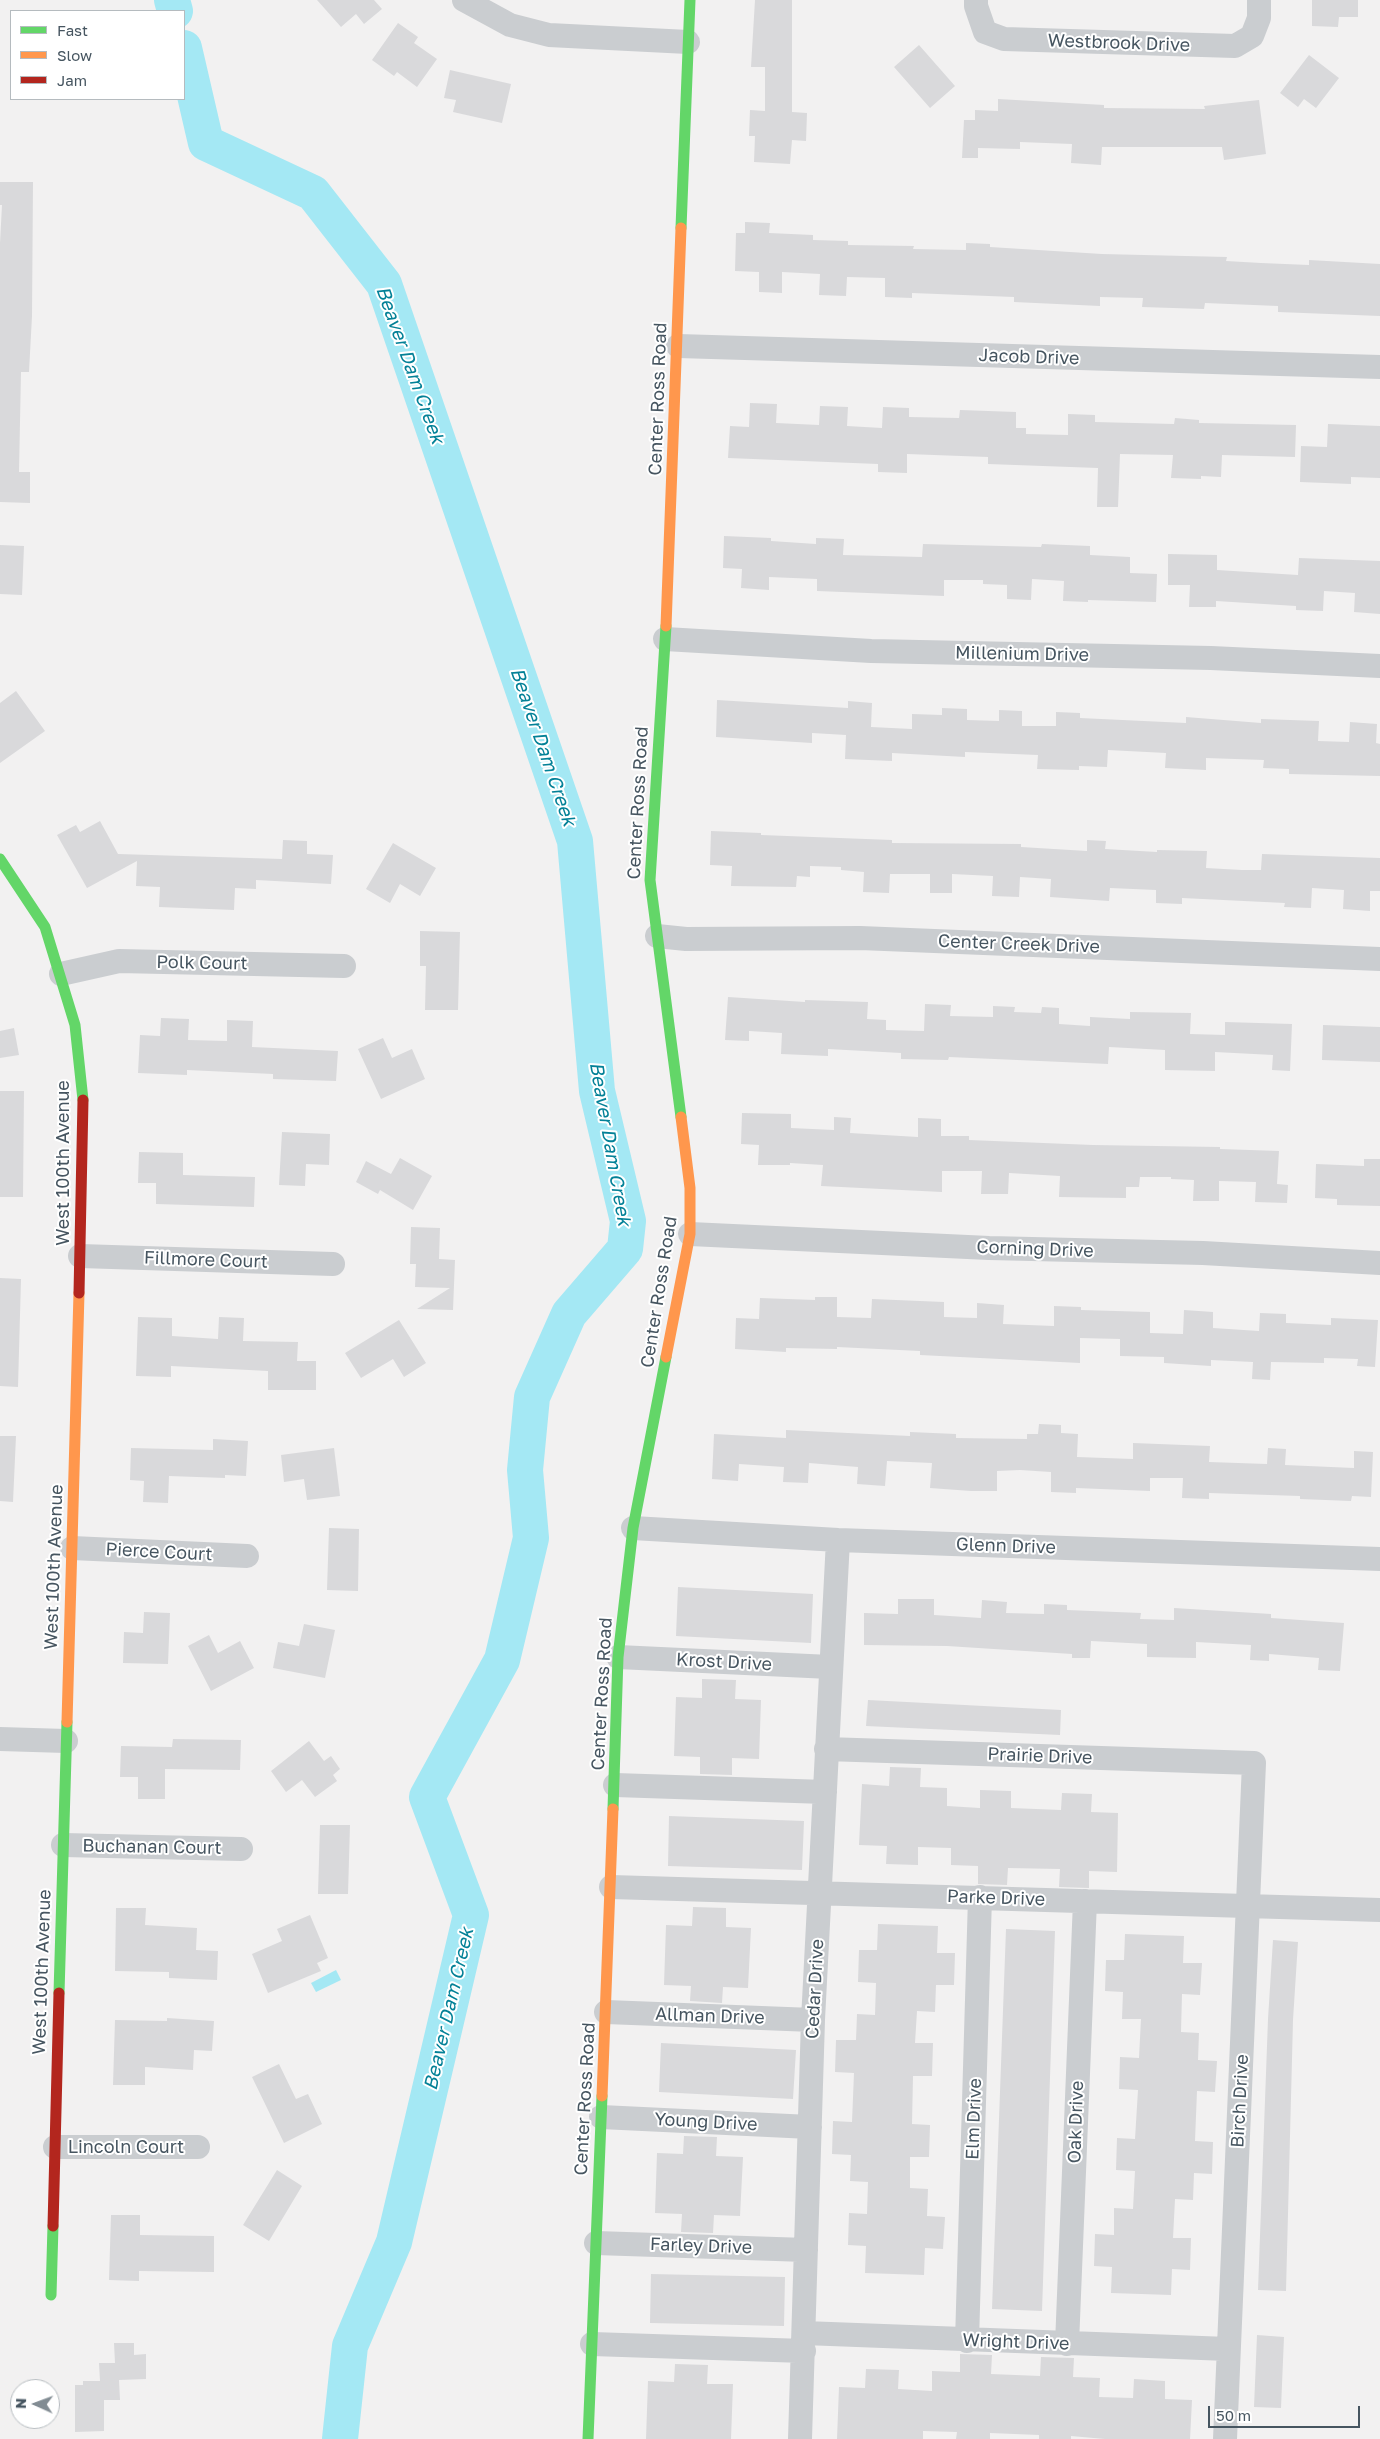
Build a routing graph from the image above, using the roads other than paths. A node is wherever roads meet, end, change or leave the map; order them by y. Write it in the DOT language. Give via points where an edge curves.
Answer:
graph roads {
  1 [pos="464,0"];
  2 [pos="690,0"];
  3 [pos="976,0"];
  4 [pos="1259,0"];
  5 [pos="688,42"];
  6 [pos="678,346"];
  7 [pos="1380,367"];
  8 [pos="665,639"];
  9 [pos="1380,666"];
  10 [pos="0,859"];
  11 [pos="657,936"];
  12 [pos="1380,959"];
  13 [pos="344,966"];
  14 [pos="61,974"];
  15 [pos="690,1234"];
  16 [pos="80,1256"];
  17 [pos="1380,1262"];
  18 [pos="333,1264"];
  19 [pos="633,1528"];
  20 [pos="838,1540"];
  21 [pos="72,1548"];
  22 [pos="247,1556"];
  23 [pos="1380,1558"];
  24 [pos="618,1658"];
  25 [pos="830,1667"];
  26 [pos="0,1739"];
  27 [pos="66,1741"];
  28 [pos="826,1749"];
  29 [pos="1254,1764"];
  30 [pos="615,1785"];
  31 [pos="825,1792"];
  32 [pos="63,1845"];
  33 [pos="241,1849"];
  34 [pos="611,1887"];
  35 [pos="819,1894"];
  36 [pos="980,1897"];
  37 [pos="1085,1901"];
  38 [pos="1249,1906"];
  39 [pos="1380,1910"];
  40 [pos="606,2012"];
  41 [pos="813,2020"];
  42 [pos="601,2117"];
  43 [pos="810,2127"];
  44 [pos="55,2147"];
  45 [pos="198,2147"];
  46 [pos="596,2243"];
  47 [pos="806,2250"];
  48 [pos="51,2295"];
  49 [pos="967,2341"];
  50 [pos="804,2342"];
  51 [pos="592,2344"];
  52 [pos="1067,2344"];
  53 [pos="1228,2350"];
  54 [pos="588,2439"];
  55 [pos="800,2439"];
  56 [pos="1225,2439"];
  1 -- 5 [label="street" via="510,25 549,35"];
  2 -- 5 [label="street, Center Ross Road"];
  3 -- 4 [label="street, Westbrook Drive" via="985,32 1004,39 1235,46 1252,36 1259,18"];
  5 -- 6 [label="street, Center Ross Road"];
  6 -- 7 [label="street, Jacob Drive"];
  6 -- 8 [label="street, Center Ross Road"];
  8 -- 9 [label="street, Millenium Drive" via="871,651 1211,658"];
  8 -- 11 [label="street, Center Ross Road" via="650,880"];
  10 -- 14 [label="street, West 100th Avenue" via="44,927"];
  11 -- 12 [label="street, Center Creek Drive" via="686,939 860,938"];
  11 -- 15 [label="street, Center Ross Road" via="690,1188"];
  13 -- 14 [label="street, Polk Court" via="119,961"];
  14 -- 16 [label="street, West 100th Avenue" via="75,1025 82,1074"];
  15 -- 17 [label="street, Corning Drive"];
  15 -- 19 [label="street, Center Ross Road"];
  16 -- 18 [label="street, Fillmore Court"];
  16 -- 21 [label="street, West 100th Avenue"];
  19 -- 20 [label="street, Glenn Drive"];
  19 -- 24 [label="street, Center Ross Road"];
  20 -- 23 [label="street, Glenn Drive"];
  20 -- 25 [label="street, Cedar Drive"];
  21 -- 22 [label="street, Pierce Court"];
  21 -- 27 [label="street, West 100th Avenue"];
  24 -- 25 [label="street, Krost Drive"];
  24 -- 30 [label="street, Center Ross Road"];
  25 -- 28 [label="street, Cedar Drive"];
  26 -- 27 [label="street"];
  27 -- 32 [label="street, West 100th Avenue"];
  28 -- 29 [label="street, Prairie Drive"];
  28 -- 31 [label="street, Cedar Drive"];
  29 -- 38 [label="street, Birch Drive"];
  30 -- 31 [label="street"];
  30 -- 34 [label="street, Center Ross Road"];
  31 -- 35 [label="street, Cedar Drive"];
  32 -- 33 [label="street, Buchanan Court"];
  32 -- 44 [label="street, West 100th Avenue"];
  34 -- 35 [label="street, Parke Drive"];
  34 -- 40 [label="street, Center Ross Road"];
  35 -- 36 [label="street, Parke Drive"];
  35 -- 41 [label="street, Cedar Drive"];
  36 -- 37 [label="street, Parke Drive"];
  36 -- 49 [label="street, Elm Drive"];
  37 -- 38 [label="street, Parke Drive"];
  37 -- 52 [label="street, Oak Drive"];
  38 -- 39 [label="street, Parke Drive"];
  38 -- 53 [label="street, Birch Drive"];
  40 -- 41 [label="street, Allman Drive"];
  40 -- 42 [label="street, Center Ross Road"];
  41 -- 43 [label="street, Cedar Drive"];
  42 -- 43 [label="street, Young Drive"];
  42 -- 46 [label="street, Center Ross Road"];
  43 -- 47 [label="street, Cedar Drive"];
  44 -- 45 [label="street, Lincoln Court"];
  44 -- 48 [label="street, West 100th Avenue"];
  46 -- 47 [label="street, Farley Drive"];
  46 -- 51 [label="street, Center Ross Road"];
  47 -- 50 [label="street, Cedar Drive"];
  49 -- 50 [label="street, Wright Drive"];
  49 -- 52 [label="street, Wright Drive"];
  50 -- 51 [label="street, Wright Drive"];
  50 -- 55 [label="street, Cedar Drive"];
  51 -- 54 [label="street, Center Ross Road"];
  52 -- 53 [label="street, Wright Drive"];
  53 -- 56 [label="street, Birch Drive"];
}
